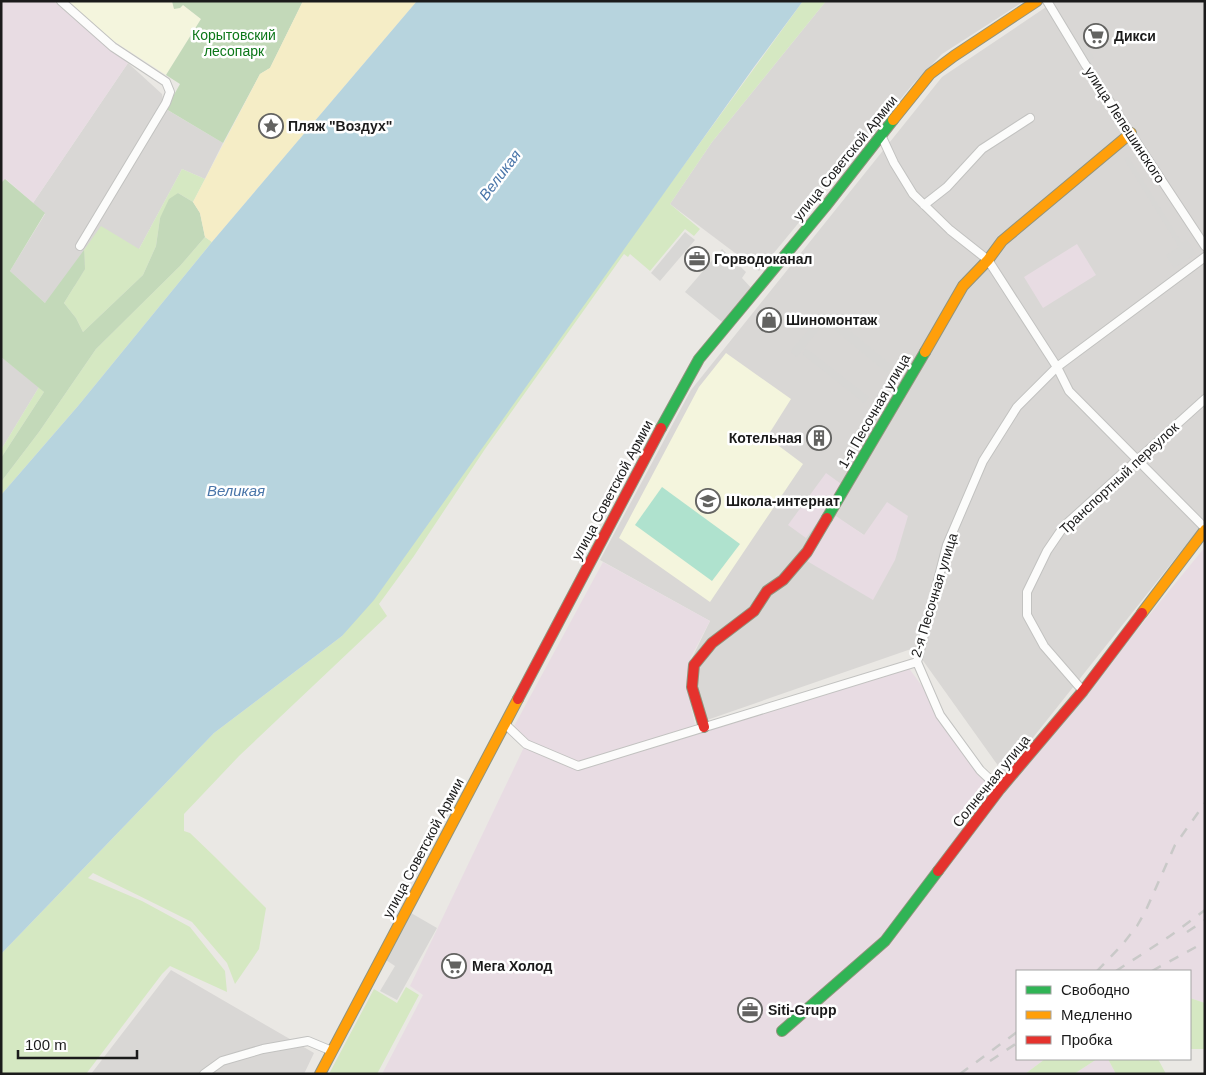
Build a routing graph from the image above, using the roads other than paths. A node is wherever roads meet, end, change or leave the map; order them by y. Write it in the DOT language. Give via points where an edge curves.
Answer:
graph roads {
  1 [pos="61,1"];
  2 [pos="1037,1"];
  3 [pos="1047,1"];
  4 [pos="1030,118"];
  5 [pos="1131,134"];
  6 [pos="880,135"];
  7 [pos="924,205"];
  8 [pos="80,246"];
  9 [pos="1205,246"];
  10 [pos="1205,257"];
  11 [pos="988,260"];
  12 [pos="1057,367"];
  13 [pos="1205,399"];
  14 [pos="1136,460"];
  15 [pos="1205,529"];
  16 [pos="917,662"];
  17 [pos="1083,691"];
  18 [pos="505,724"];
  19 [pos="704,727"];
  20 [pos="1000,789"];
  21 [pos="782,1031"];
  22 [pos="332,1051"];
  23 [pos="204,1074"];
  24 [pos="320,1074"];
  1 -- 8 [label="street" via="114,47 166,82 170,92 166,104"];
  2 -- 6 [label="street, улица Советской Армии" via="930,74"];
  3 -- 5 [label="street, улица Лепешинского" via="1068,39"];
  4 -- 7 [label="street" via="982,150 947,187"];
  5 -- 9 [label="street, улица Лепешинского"];
  5 -- 11 [label="street, 1-я Песочная улица" via="1002,241"];
  6 -- 7 [label="street" via="913,194"];
  6 -- 18 [label="street, улица Советской Армии" via="699,359"];
  7 -- 11 [label="street"];
  10 -- 12 [label="street, 2-я Песочная улица"];
  11 -- 12 [label="street"];
  11 -- 19 [label="street, 1-я Песочная улица" via="963,286 807,552 783,580 767,591 754,610 712,643 694,664 692,687"];
  12 -- 14 [label="street" via="1069,391"];
  12 -- 16 [label="street, 2-я Песочная улица" via="1017,407 983,461 947,545"];
  13 -- 14 [label="street, Транспортный переулок"];
  14 -- 15 [label="street"];
  14 -- 17 [label="street, Транспортный переулок" via="1064,526 1047,551 1027,592 1027,615 1044,646"];
  15 -- 17 [label="street, Солнечная улица"];
  16 -- 19 [label="street, 2-я Песочная улица"];
  16 -- 20 [label="street" via="940,714 980,770"];
  17 -- 20 [label="street, Солнечная улица"];
  18 -- 19 [label="street, 2-я Песочная улица" via="526,744 578,766"];
  18 -- 22 [label="street, улица Советской Армии"];
  20 -- 21 [label="street, Солнечная улица" via="885,941"];
  22 -- 23 [label="street" via="308,1041 272,1047 222,1060"];
  22 -- 24 [label="street, улица Советской Армии"];
}
